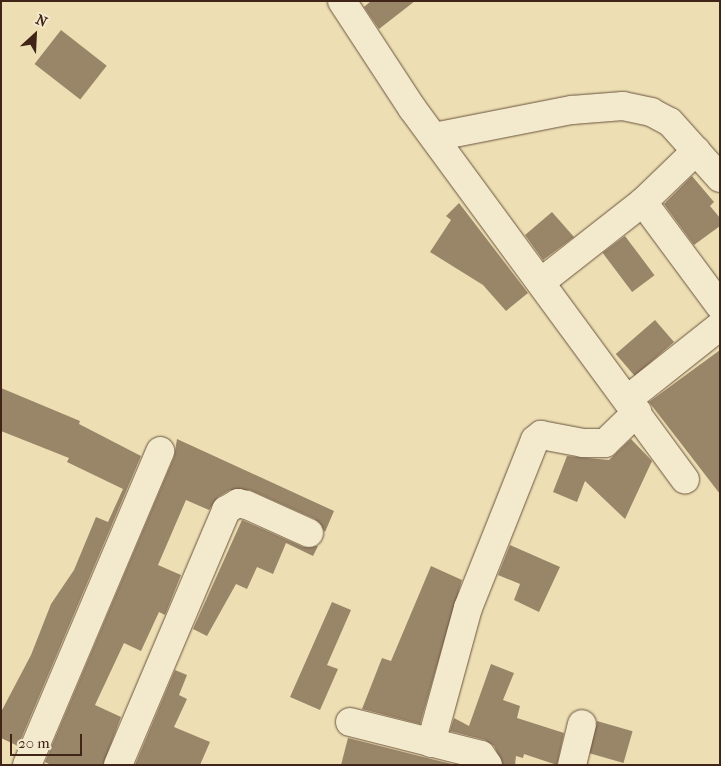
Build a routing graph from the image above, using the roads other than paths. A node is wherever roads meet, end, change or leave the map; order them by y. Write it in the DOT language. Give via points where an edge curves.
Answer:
graph roads {
  1 [pos="342,1"];
  2 [pos="434,137"];
  3 [pos="696,151"];
  4 [pos="720,178"];
  5 [pos="643,202"];
  6 [pos="541,282"];
  7 [pos="720,306"];
  8 [pos="720,326"];
  9 [pos="632,405"];
  10 [pos="160,451"];
  11 [pos="685,479"];
  12 [pos="309,533"];
  13 [pos="350,722"];
  14 [pos="582,724"];
  15 [pos="430,743"];
  16 [pos="27,765"];
  17 [pos="118,765"];
  18 [pos="488,765"];
  19 [pos="572,765"];
  1 -- 2 [label="street"];
  2 -- 3 [label="street" via="572,110 623,106 651,112 670,122"];
  2 -- 6 [label="street"];
  3 -- 4 [label="street"];
  3 -- 5 [label="street"];
  5 -- 6 [label="street"];
  5 -- 7 [label="street"];
  6 -- 9 [label="street"];
  8 -- 9 [label="street"];
  9 -- 11 [label="street"];
  9 -- 15 [label="street" via="605,443 583,443 541,435 535,440 468,608"];
  10 -- 16 [label="street"];
  12 -- 17 [label="street" via="247,505 238,503 226,510"];
  13 -- 15 [label="street"];
  14 -- 19 [label="street"];
  15 -- 18 [label="street" via="481,755"];
}
